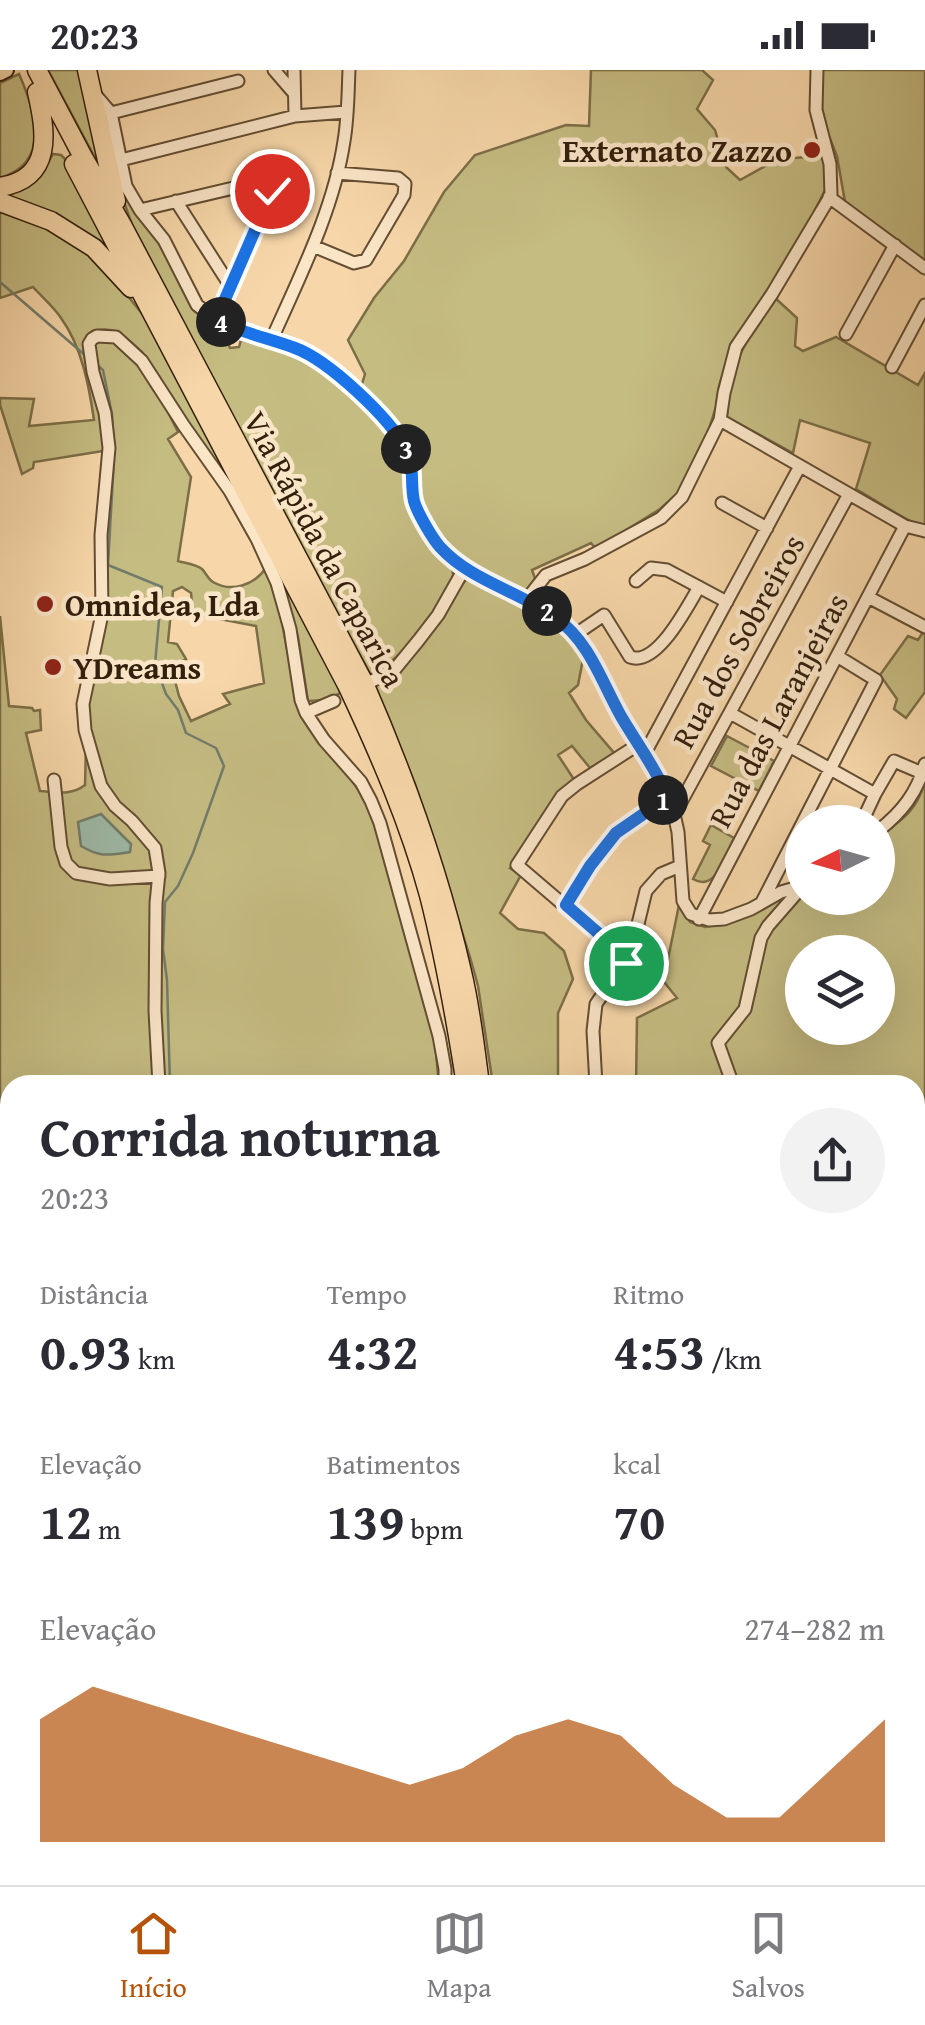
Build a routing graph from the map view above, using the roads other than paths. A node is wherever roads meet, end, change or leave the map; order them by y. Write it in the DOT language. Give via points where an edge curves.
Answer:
graph roads {
  1 [pos="25,70"];
  2 [pos="38,70"];
  3 [pos="87,70"];
  4 [pos="274,70"];
  5 [pos="294,70"];
  6 [pos="349,70"];
  7 [pos="818,70"];
  8 [pos="238,81"];
  9 [pos="91,90"];
  10 [pos="36,92"];
  11 [pos="293,92"];
  12 [pos="346,112"];
  13 [pos="112,113"];
  14 [pos="295,116"];
  15 [pos="121,160"];
  16 [pos="337,172"];
  17 [pos="0,187"];
  18 [pos="829,197"];
  19 [pos="176,201"];
  20 [pos="0,202"];
  21 [pos="140,210"];
  22 [pos="122,226"];
  23 [pos="313,246"];
  24 [pos="895,246"];
  25 [pos="925,268"];
  26 [pos="230,288"];
  27 [pos="147,304"];
  28 [pos="925,304"];
  29 [pos="216,320"];
  30 [pos="846,334"];
  31 [pos="271,341"];
  32 [pos="892,367"];
  33 [pos="720,420"];
  34 [pos="800,466"];
  35 [pos="849,494"];
  36 [pos="722,503"];
  37 [pos="905,526"];
  38 [pos="767,528"];
  39 [pos="925,531"];
  40 [pos="464,569"];
  41 [pos="636,581"];
  42 [pos="699,587"];
  43 [pos="868,597"];
  44 [pos="528,599"];
  45 [pos="727,602"];
  46 [pos="925,627"];
  47 [pos="576,634"];
  48 [pos="837,656"];
  49 [pos="372,681"];
  50 [pos="334,701"];
  51 [pos="730,713"];
  52 [pos="306,714"];
  53 [pos="790,746"];
  54 [pos="642,748"];
  55 [pos="924,768"];
  56 [pos="830,769"];
  57 [pos="54,780"];
  58 [pos="875,794"];
  59 [pos="668,797"];
  60 [pos="812,805"];
  61 [pos="870,805"];
  62 [pos="674,815"];
  63 [pos="895,816"];
  64 [pos="785,858"];
  65 [pos="680,866"];
  66 [pos="158,876"];
  67 [pos="785,891"];
  68 [pos="762,902"];
  69 [pos="566,905"];
  70 [pos="785,906"];
  71 [pos="700,918"];
  72 [pos="628,959"];
  73 [pos="158,1075"];
  74 [pos="444,1075"];
  75 [pos="464,1075"];
  76 [pos="478,1075"];
  77 [pos="595,1075"];
  78 [pos="729,1075"];
  1 -- 10 [label="highway, Via Rápida da Caparica"];
  2 -- 22 [label="highway, Via Rápida da Caparica"];
  3 -- 9 [label="highway"];
  4 -- 11 [label="street"];
  5 -- 11 [label="street"];
  6 -- 12 [label="street"];
  7 -- 18 [label="street" via="816,110 830,164"];
  8 -- 13 [label="street"];
  9 -- 13 [label="street"];
  9 -- 22 [label="highway"];
  10 -- 17 [label="highway" via="44,129 40,160 17,183"];
  10 -- 27 [label="highway, Via Rápida da Caparica"];
  11 -- 14 [label="street"];
  12 -- 14 [label="street"];
  12 -- 16 [label="street"];
  13 -- 15 [label="street"];
  14 -- 15 [label="street"];
  15 -- 21 [label="street"];
  16 -- 23 [label="street"];
  16 -- 23 [label="street" via="398,178 406,184 404,194 366,260 354,263"];
  18 -- 24 [label="street"];
  18 -- 33 [label="street" via="736,347"];
  19 -- 21 [label="street"];
  19 -- 26 [label="street"];
  19 -- 26 [label="street" via="258,182 272,189"];
  20 -- 27 [label="highway" via="51,221 94,248"];
  21 -- 29 [label="street" via="198,305"];
  22 -- 76 [label="highway, Via Rápida da Caparica" via="364,683 396,757 442,889"];
  23 -- 31 [label="street"];
  24 -- 25 [label="street"];
  24 -- 30 [label="street"];
  26 -- 29 [label="street"];
  27 -- 75 [label="highway, Via Rápida da Caparica" via="382,760 428,892"];
  28 -- 32 [label="street"];
  29 -- 31 [label="street"];
  31 -- 40 [label="street" via="318,360 369,402 405,446 414,502 437,544"];
  33 -- 34 [label="street"];
  33 -- 44 [label="street" via="682,497 661,518 546,575"];
  34 -- 35 [label="street"];
  34 -- 38 [label="street"];
  35 -- 37 [label="street"];
  35 -- 51 [label="street, Rua dos Sobreiros"];
  36 -- 38 [label="street"];
  37 -- 39 [label="street"];
  37 -- 43 [label="street, Rua das Laranjeiras"];
  38 -- 45 [label="street"];
  40 -- 44 [label="street"];
  40 -- 49 [label="street" via="418,640 395,668"];
  41 -- 42 [label="street" via="656,568"];
  42 -- 45 [label="street"];
  42 -- 47 [label="street" via="668,637 640,659 630,657 604,614"];
  43 -- 46 [label="street"];
  43 -- 48 [label="street, Rua das Laranjeiras"];
  44 -- 47 [label="street"];
  45 -- 54 [label="street"];
  47 -- 54 [label="street"];
  48 -- 53 [label="street, Rua das Laranjeiras"];
  48 -- 56 [label="street" via="876,680"];
  50 -- 52 [label="street"];
  51 -- 53 [label="street"];
  51 -- 62 [label="street, Rua dos Sobreiros"];
  52 -- 66 [label="street" via="277,584 230,491 142,361 116,337 92,338 109,448 102,614 82,704 85,730 101,786 155,848"];
  52 -- 74 [label="street" via="361,782 380,823"];
  53 -- 56 [label="street"];
  53 -- 71 [label="street, Rua das Laranjeiras"];
  54 -- 59 [label="street"];
  54 -- 69 [label="street" via="562,796 517,865"];
  55 -- 58 [label="street" via="894,761"];
  55 -- 63 [label="street"];
  56 -- 58 [label="street"];
  56 -- 60 [label="street"];
  57 -- 66 [label="street" via="62,847 76,873"];
  58 -- 61 [label="street"];
  59 -- 62 [label="street"];
  59 -- 69 [label="street" via="616,833"];
  62 -- 65 [label="street"];
  64 -- 68 [label="street"];
  65 -- 71 [label="street" via="684,901"];
  65 -- 72 [label="street" via="646,891"];
  66 -- 73 [label="street"];
  67 -- 68 [label="street"];
  68 -- 71 [label="street" via="724,919"];
  69 -- 72 [label="street"];
  70 -- 78 [label="street" via="756,954 745,1010 718,1043"];
  72 -- 77 [label="street" via="596,1004"];
}
